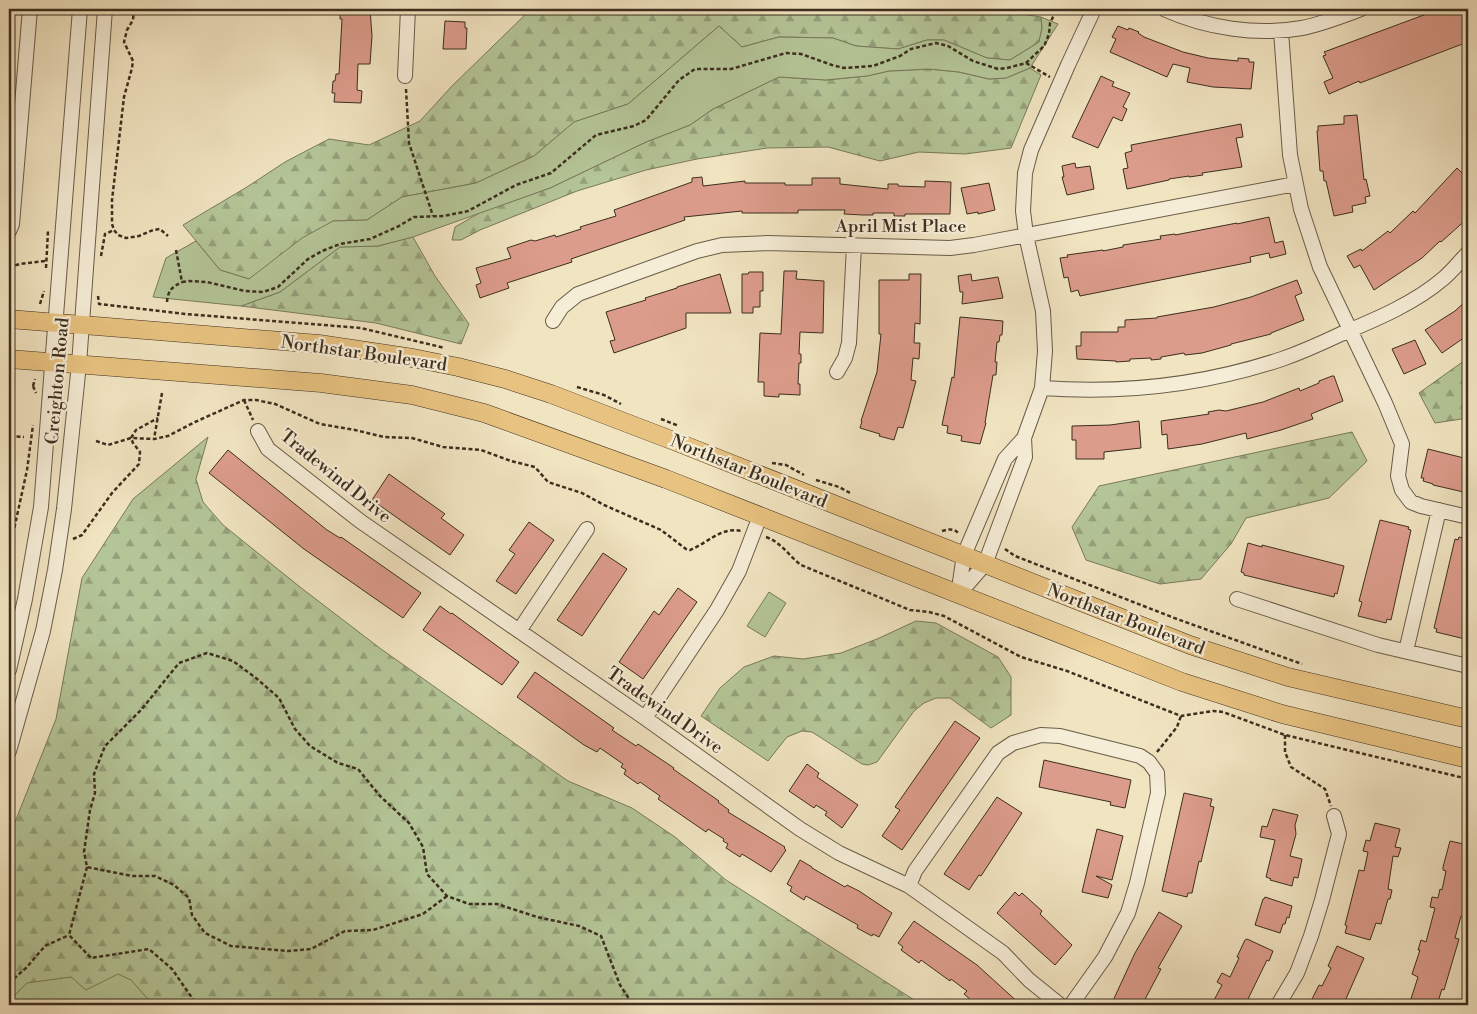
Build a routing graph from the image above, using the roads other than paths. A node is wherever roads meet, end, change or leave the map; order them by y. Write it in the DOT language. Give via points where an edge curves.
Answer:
graph roads {
  1 [pos="30,9"];
  2 [pos="80,9"];
  3 [pos="105,9"];
  4 [pos="408,9"];
  5 [pos="1094,9"];
  6 [pos="1164,9"];
  7 [pos="1361,9"];
  8 [pos="1281,30"];
  9 [pos="405,76"];
  10 [pos="1295,184"];
  11 [pos="9,231"];
  12 [pos="1026,235"];
  13 [pos="854,246"];
  14 [pos="1468,253"];
  15 [pos="9,319"];
  16 [pos="553,321"];
  17 [pos="56,323"];
  18 [pos="82,324"];
  19 [pos="1350,330"];
  20 [pos="9,359"];
  21 [pos="53,363"];
  22 [pos="79,364"];
  23 [pos="837,372"];
  24 [pos="1042,388"];
  25 [pos="258,431"];
  26 [pos="1024,438"];
  27 [pos="1439,510"];
  28 [pos="760,516"];
  29 [pos="1468,517"];
  30 [pos="587,529"];
  31 [pos="964,556"];
  32 [pos="985,564"];
  33 [pos="958,595"];
  34 [pos="1237,599"];
  35 [pos="519,631"];
  36 [pos="1406,651"];
  37 [pos="1468,666"];
  38 [pos="9,670"];
  39 [pos="645,718"];
  40 [pos="1468,719"];
  41 [pos="11,729"];
  42 [pos="9,751"];
  43 [pos="1468,759"];
  44 [pos="1334,816"];
  45 [pos="909,886"];
  46 [pos="1060,1005"];
  47 [pos="1071,1005"];
  48 [pos="1278,1005"];
  1 -- 11 [label="street"];
  2 -- 17 [label="street, Creighton Road"];
  3 -- 18 [label="street, Creighton Road"];
  4 -- 9 [label="street"];
  5 -- 12 [label="street" via="1031,150 1025,172 1023,211"];
  6 -- 8 [label="street" via="1211,25"];
  7 -- 8 [label="street" via="1323,22"];
  8 -- 10 [label="street"];
  10 -- 12 [label="street, April Mist Place"];
  10 -- 19 [label="street" via="1320,267"];
  12 -- 13 [label="street, April Mist Place" via="950,248"];
  12 -- 24 [label="street" via="1043,311 1045,351"];
  13 -- 16 [label="street, April Mist Place" via="738,243 697,250 578,294 562,307"];
  13 -- 23 [label="street" via="849,343"];
  14 -- 19 [label="street" via="1425,292"];
  15 -- 17 [label="main road, Northstar Boulevard"];
  17 -- 18 [label="main road, Northstar Boulevard"];
  17 -- 21 [label="street, Creighton Road"];
  18 -- 22 [label="street, Creighton Road"];
  18 -- 31 [label="main road, Northstar Boulevard" via="319,344 413,358 495,376 634,425"];
  19 -- 24 [label="street" via="1283,359 1200,380 1156,387 1080,391"];
  19 -- 27 [label="street" via="1402,444 1398,476 1402,490 1411,502"];
  20 -- 21 [label="main road, Northstar Boulevard"];
  21 -- 22 [label="main road, Northstar Boulevard"];
  21 -- 38 [label="street, Creighton Road" via="41,507"];
  22 -- 28 [label="main road, Northstar Boulevard" via="321,383 412,395 484,413 539,432"];
  22 -- 41 [label="street, Creighton Road" via="55,570 43,631"];
  24 -- 26 [label="street"];
  25 -- 35 [label="street, Tradewind Drive" via="268,449 360,521"];
  26 -- 31 [label="street" via="1006,459"];
  26 -- 32 [label="street" via="1025,457"];
  27 -- 29 [label="street"];
  27 -- 36 [label="street"];
  28 -- 33 [label="main road, Northstar Boulevard"];
  28 -- 39 [label="street" via="739,571 717,610"];
  30 -- 35 [label="street"];
  31 -- 32 [label="main road, Northstar Boulevard"];
  31 -- 33 [label="street"];
  32 -- 33 [label="street"];
  32 -- 40 [label="main road, Northstar Boulevard" via="1190,645 1288,677"];
  33 -- 43 [label="main road, Northstar Boulevard" via="1235,700"];
  34 -- 36 [label="street" via="1378,646"];
  35 -- 39 [label="street, Tradewind Drive"];
  36 -- 37 [label="street"];
  39 -- 45 [label="street, Tradewind Drive" via="800,829 839,853"];
  41 -- 42 [label="street, Creighton Road"];
  44 -- 48 [label="street" via="1339,834 1314,927 1297,973"];
  45 -- 46 [label="street, Tradewind Drive" via="1003,952 1029,980"];
  45 -- 47 [label="street" via="915,871 998,753 1013,743 1042,735 1060,736 1140,756 1149,762 1157,772 1158,793 1128,913 1105,957"];
}
